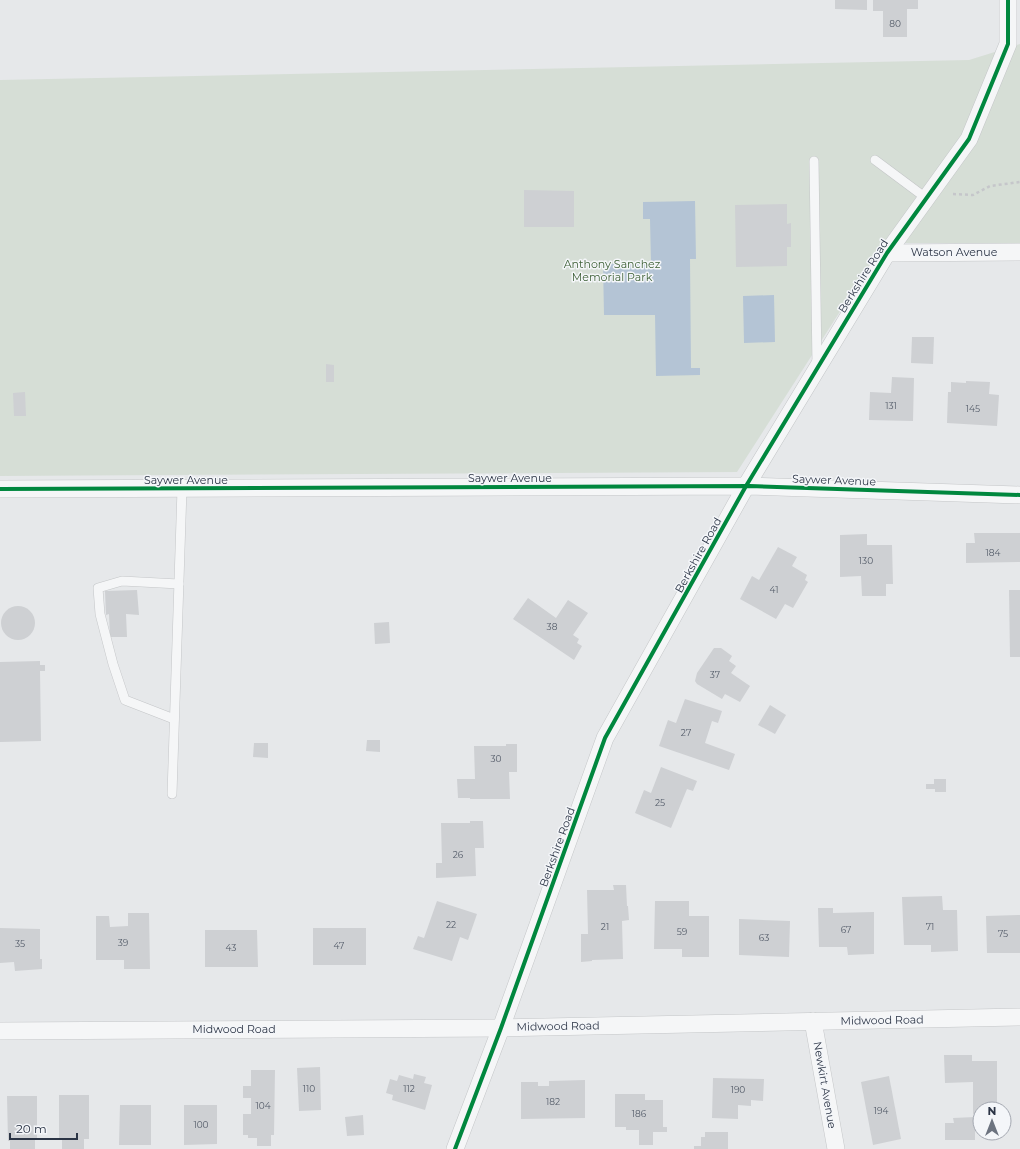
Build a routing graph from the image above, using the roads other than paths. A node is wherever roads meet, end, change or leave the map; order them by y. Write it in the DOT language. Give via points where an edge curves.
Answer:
graph roads {
  1 [pos="1008,0"];
  2 [pos="875,160"];
  3 [pos="814,161"];
  4 [pos="929,194"];
  5 [pos="1020,252"];
  6 [pos="887,253"];
  7 [pos="817,369"];
  8 [pos="746,486"];
  9 [pos="0,489"];
  10 [pos="182,489"];
  11 [pos="1020,495"];
  12 [pos="179,584"];
  13 [pos="174,719"];
  14 [pos="172,794"];
  15 [pos="1020,1017"];
  16 [pos="813,1021"];
  17 [pos="501,1028"];
  18 [pos="0,1031"];
  19 [pos="455,1149"];
  20 [pos="836,1149"];
  1 -- 4 [label="street, Berkshire Road" via="1008,44 969,139"];
  2 -- 4 [label="lane"];
  3 -- 7 [label="lane"];
  4 -- 6 [label="street, Berkshire Road"];
  5 -- 6 [label="street, Watson Avenue"];
  6 -- 7 [label="street, Berkshire Road"];
  7 -- 8 [label="street, Berkshire Road"];
  8 -- 10 [label="street, Saywer Avenue"];
  8 -- 11 [label="street, Saywer Avenue"];
  8 -- 17 [label="street, Berkshire Road" via="605,738"];
  9 -- 10 [label="street, Saywer Avenue"];
  10 -- 12 [label="lane"];
  12 -- 13 [label="lane"];
  12 -- 13 [label="lane" via="122,581 98,588 100,614 125,700"];
  13 -- 14 [label="lane"];
  15 -- 16 [label="street, Midwood Road"];
  16 -- 17 [label="street, Midwood Road"];
  16 -- 20 [label="street, Newkirt Avenue"];
  17 -- 18 [label="street, Midwood Road"];
  17 -- 19 [label="street, Berkshire Road"];
}
